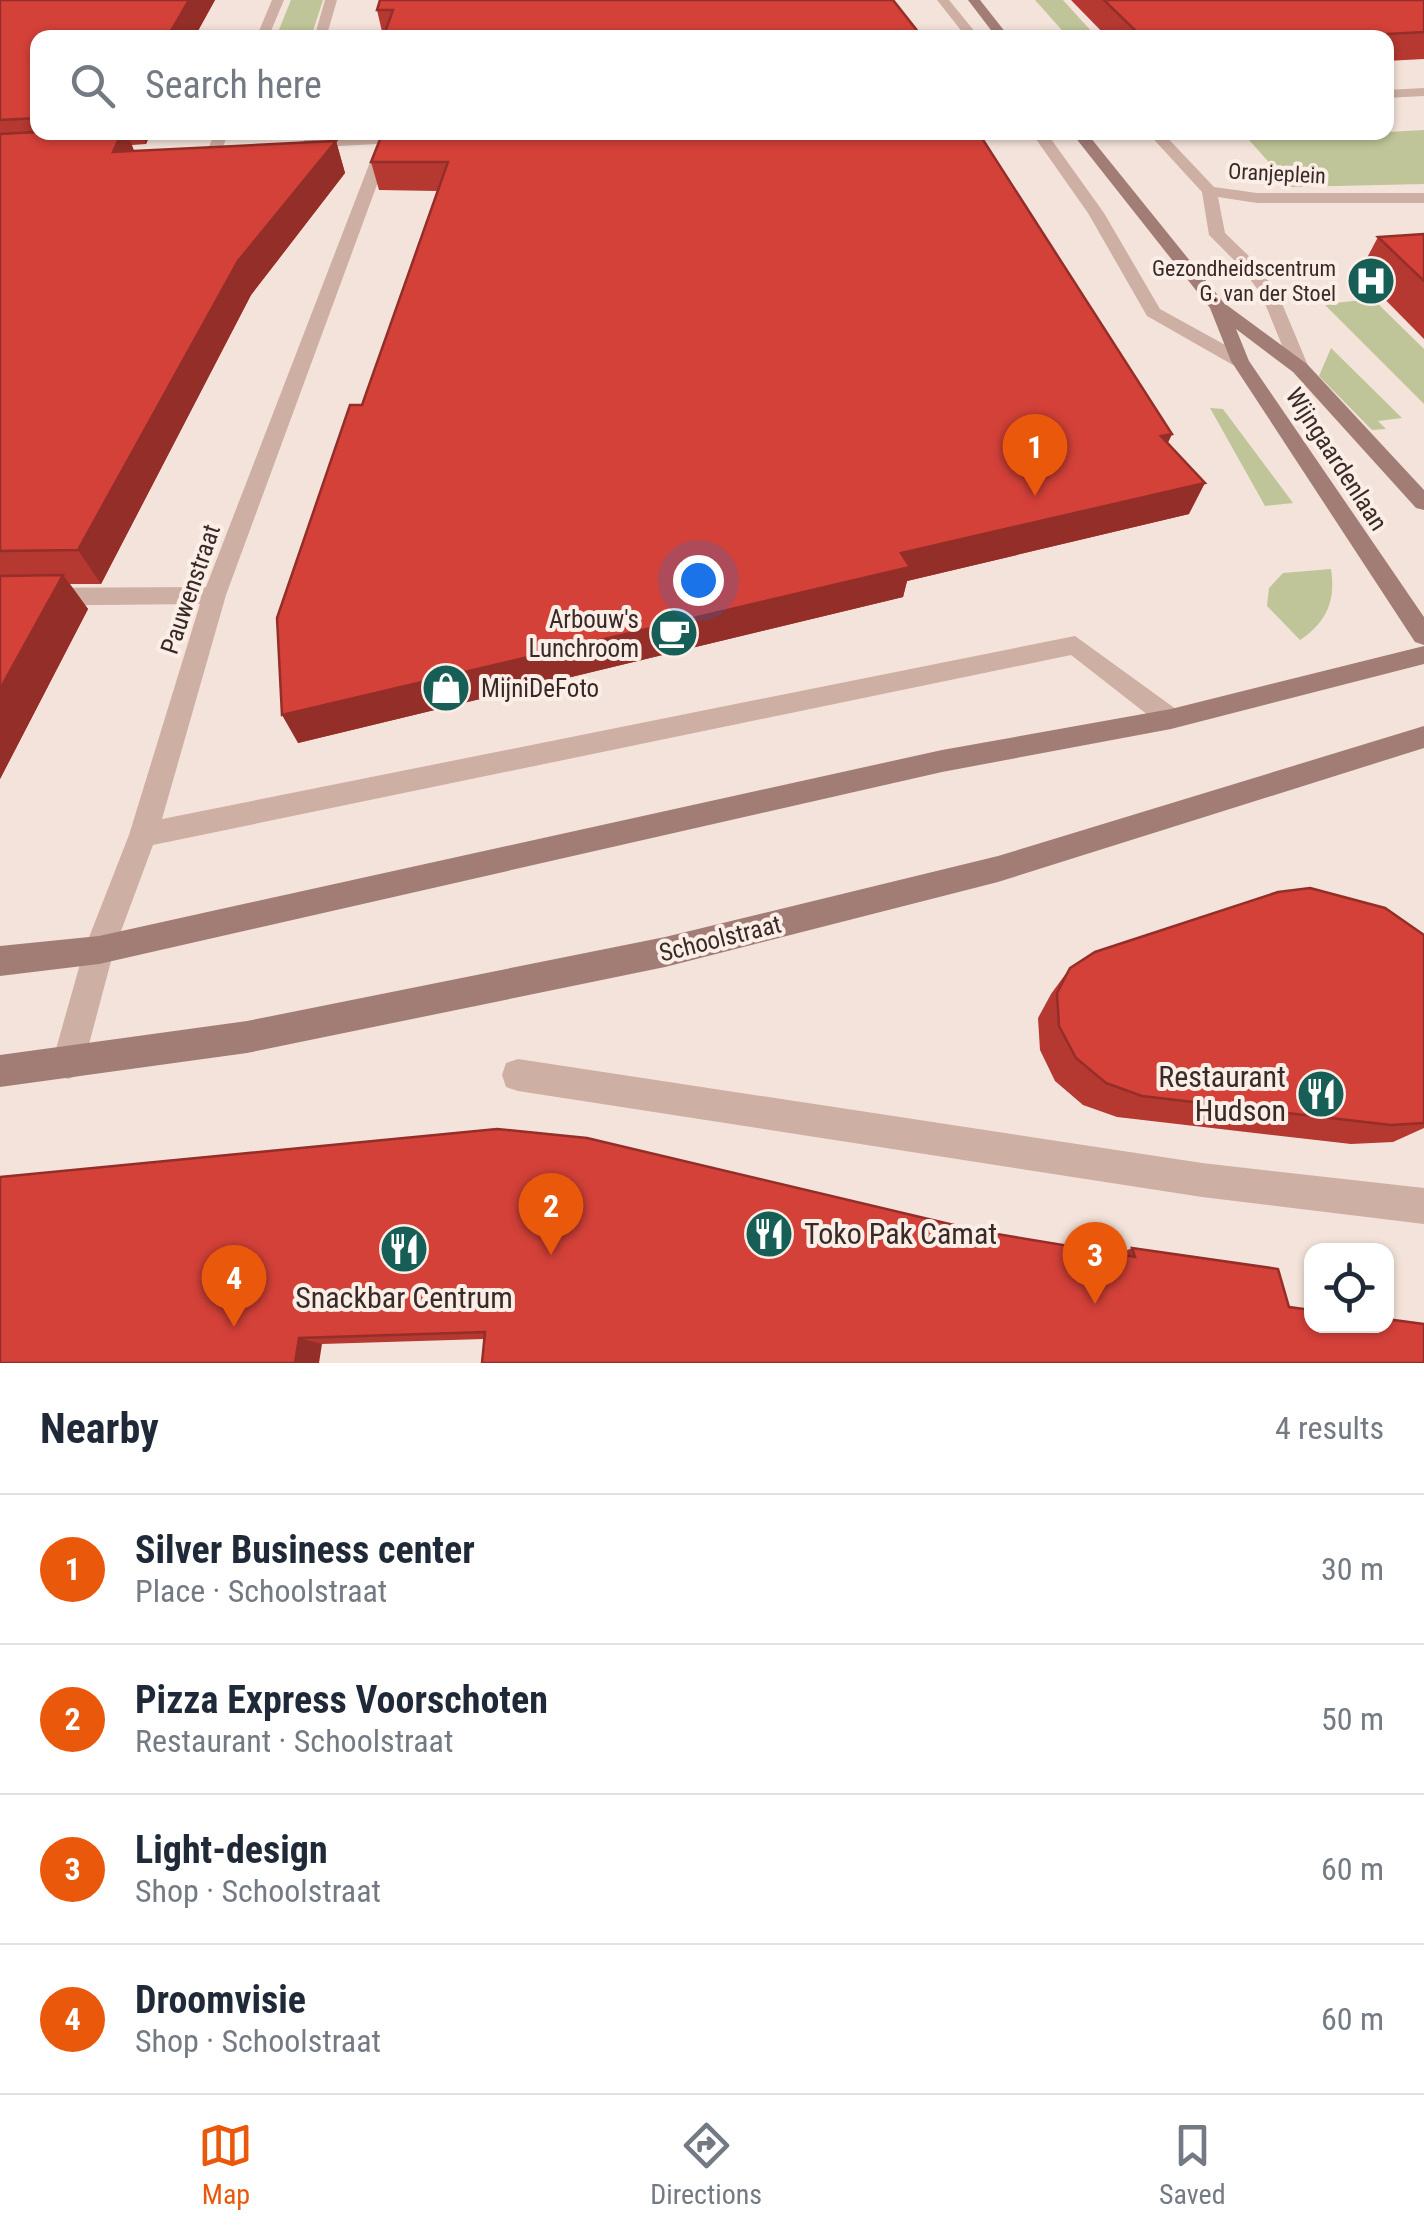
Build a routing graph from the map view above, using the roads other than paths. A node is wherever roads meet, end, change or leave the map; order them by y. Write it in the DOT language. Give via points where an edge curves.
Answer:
graph roads {
  1 [pos="278,0"];
  2 [pos="331,0"];
  3 [pos="943,0"];
  4 [pos="974,0"];
  5 [pos="265,30"];
  6 [pos="322,30"];
  7 [pos="967,30"];
  8 [pos="998,30"];
  9 [pos="1424,92"];
  10 [pos="1394,94"];
  11 [pos="219,140"];
  12 [pos="386,140"];
  13 [pos="1044,140"];
  14 [pos="1084,140"];
  15 [pos="1161,140"];
  16 [pos="233,148"];
  17 [pos="215,149"];
  18 [pos="195,150"];
  19 [pos="1208,191"];
  20 [pos="1424,198"];
  21 [pos="1218,307"];
  22 [pos="1240,360"];
  23 [pos="1300,368"];
  24 [pos="1424,502"];
  25 [pos="214,595"];
  26 [pos="0,597"];
  27 [pos="1424,636"];
  28 [pos="1424,655"];
  29 [pos="1172,719"];
  30 [pos="1424,738"];
  31 [pos="143,836"];
  32 [pos="100,950"];
  33 [pos="0,961"];
  34 [pos="68,1064"];
  35 [pos="0,1071"];
  36 [pos="518,1075"];
  37 [pos="1424,1206"];
  1 -- 5 [label="street"];
  2 -- 6 [label="street"];
  3 -- 7 [label="street"];
  4 -- 8 [label="main road"];
  9 -- 10 [label="street"];
  11 -- 17 [label="street"];
  12 -- 25 [label="street, Pauwenstraat"];
  13 -- 22 [label="street, Wijngaardenlaan" via="1096,212 1153,312"];
  14 -- 21 [label="main road, Wijngaardenlaan"];
  15 -- 19 [label="street, Oranjeplein"];
  16 -- 17 [label="street"];
  17 -- 18 [label="street"];
  19 -- 20 [label="street, Oranjeplein" via="1257,198"];
  19 -- 23 [label="street, Wijngaardenlaan" via="1217,235 1248,260 1276,304"];
  21 -- 22 [label="main road, Wijngaardenlaan"];
  21 -- 23 [label="main road, Wijngaardenlaan"];
  22 -- 27 [label="main road, Wijngaardenlaan"];
  23 -- 24 [label="main road, Wijngaardenlaan"];
  25 -- 26 [label="street"];
  25 -- 31 [label="street, Pauwenstraat"];
  28 -- 29 [label="main road"];
  29 -- 31 [label="street" via="1076,645"];
  29 -- 32 [label="main road" via="942,762"];
  30 -- 34 [label="main road, Schoolstraat" via="998,869 665,952 247,1037"];
  31 -- 32 [label="street, Pauwenstraat"];
  32 -- 33 [label="main road"];
  32 -- 34 [label="street, Pauwenstraat"];
  34 -- 35 [label="main road, Schoolstraat"];
  36 -- 37 [label="street" via="1183,1177"];
}
